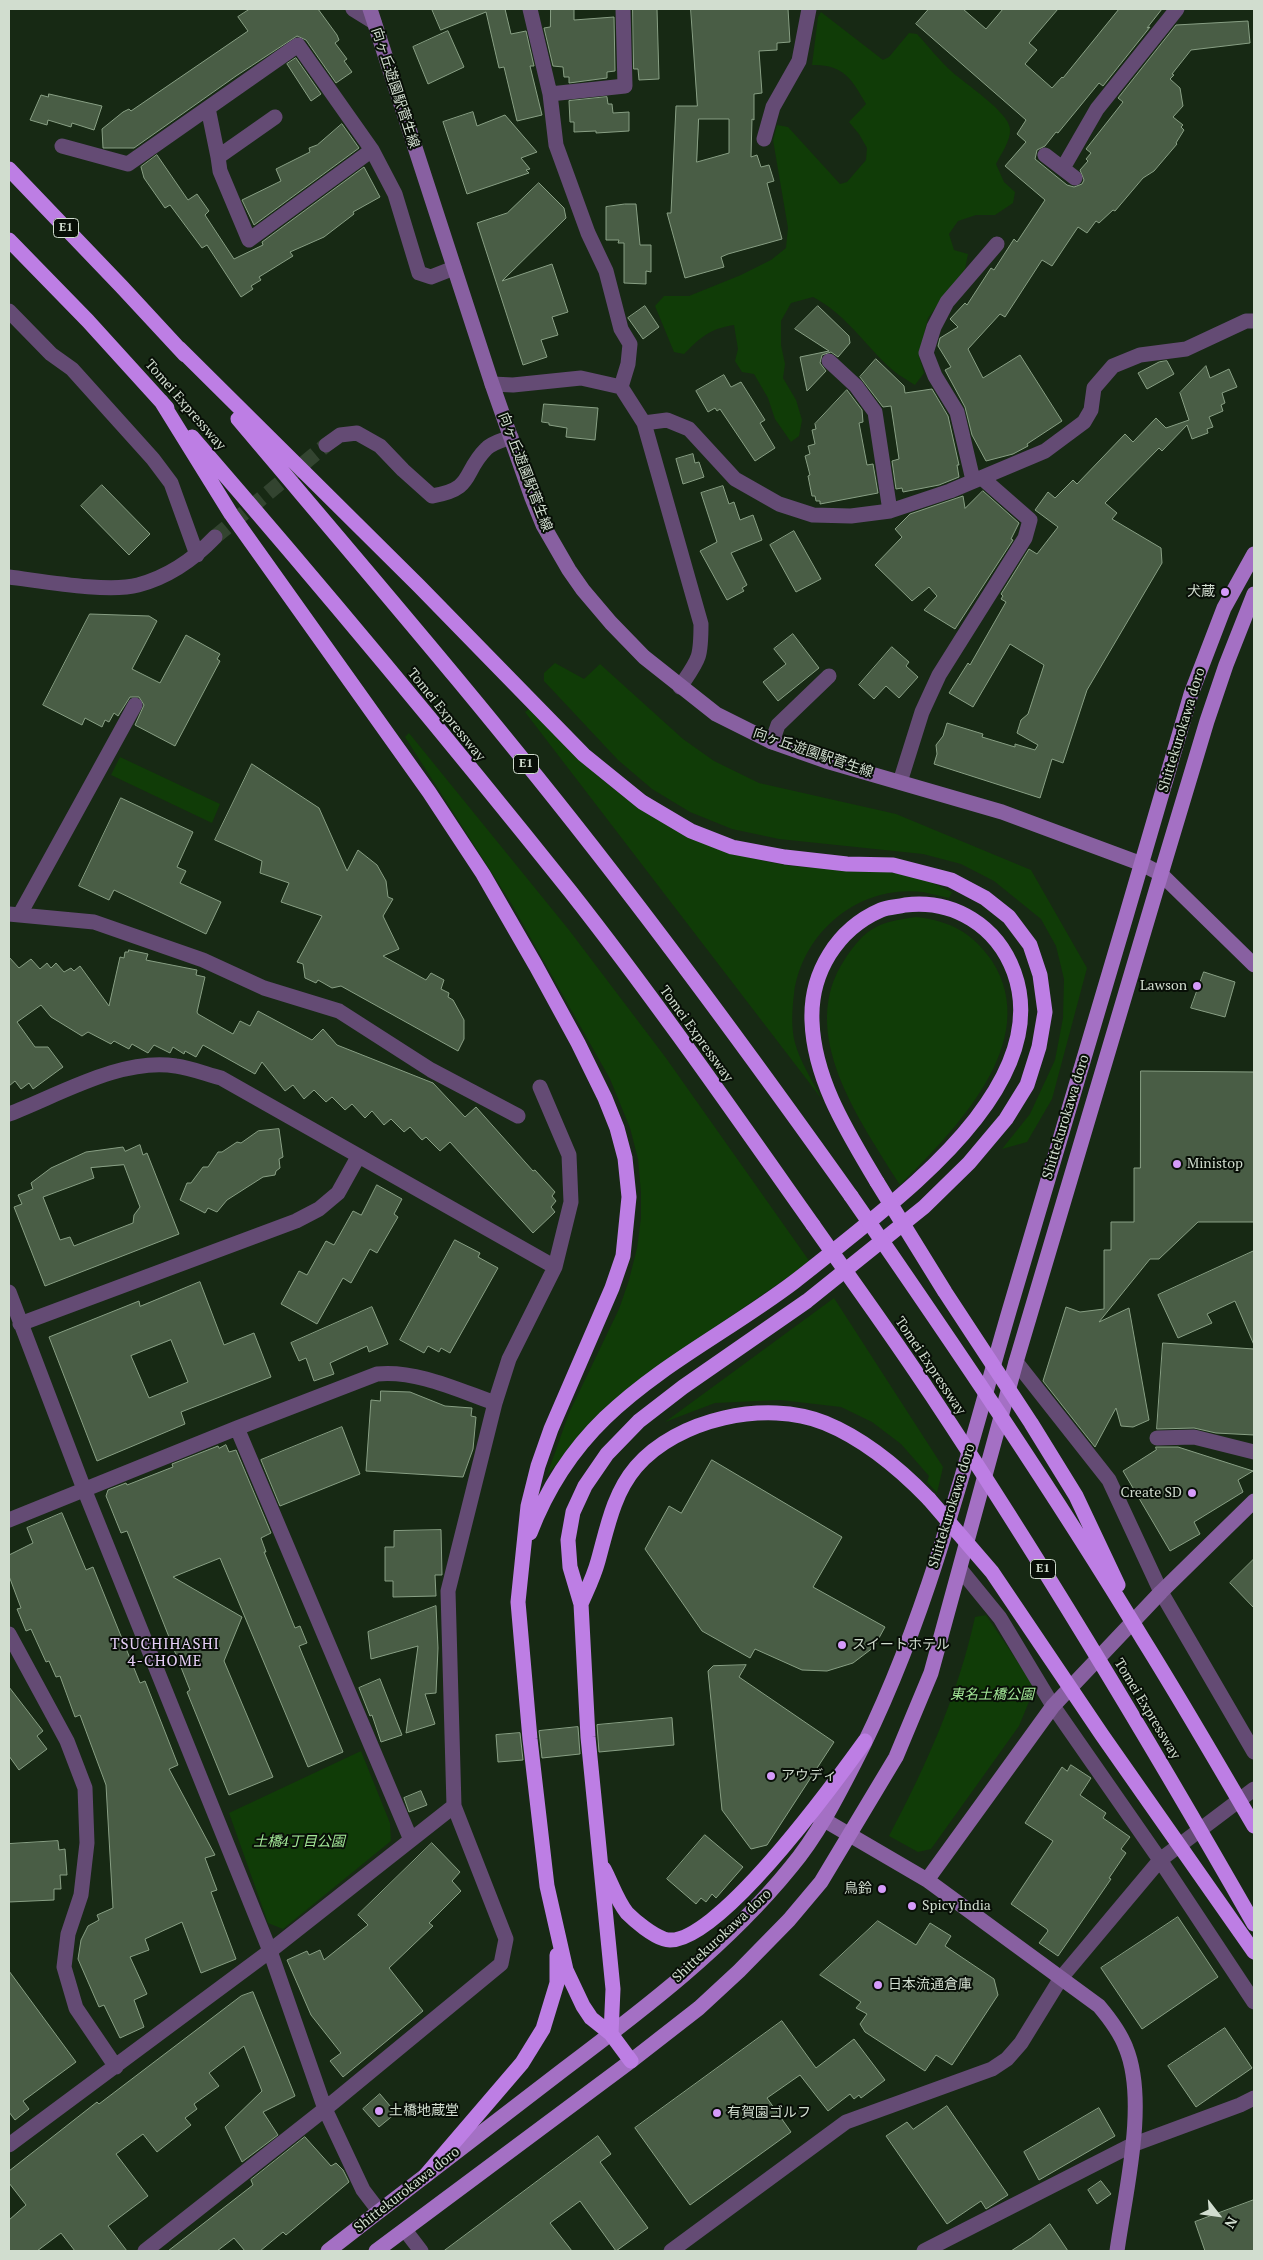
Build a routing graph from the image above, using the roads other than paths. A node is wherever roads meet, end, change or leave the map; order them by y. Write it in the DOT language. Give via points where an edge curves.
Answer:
graph roads {
  1 [pos="353,9"];
  2 [pos="530,9"];
  3 [pos="623,9"];
  4 [pos="809,9"];
  5 [pos="1176,9"];
  6 [pos="372,16"];
  7 [pos="550,94"];
  8 [pos="208,108"];
  9 [pos="275,117"];
  10 [pos="764,139"];
  11 [pos="62,146"];
  12 [pos="372,150"];
  13 [pos="1045,155"];
  14 [pos="218,157"];
  15 [pos="1063,168"];
  16 [pos="9,169"];
  17 [pos="1075,178"];
  18 [pos="9,240"];
  19 [pos="996,244"];
  20 [pos="454,268"];
  21 [pos="9,311"];
  22 [pos="1254,321"];
  23 [pos="179,348"];
  24 [pos="829,361"];
  25 [pos="492,384"];
  26 [pos="621,387"];
  27 [pos="161,401"];
  28 [pos="644,423"];
  29 [pos="511,437"];
  30 [pos="326,445"];
  31 [pos="978,479"];
  32 [pos="890,511"];
  33 [pos="215,537"];
  34 [pos="1254,554"];
  35 [pos="197,555"];
  36 [pos="9,577"];
  37 [pos="1254,594"];
  38 [pos="829,676"];
  39 [pos="680,687"];
  40 [pos="135,705"];
  41 [pos="772,742"];
  42 [pos="900,782"];
  43 [pos="1142,864"];
  44 [pos="1161,874"];
  45 [pos="14,914"];
  46 [pos="1254,965"];
  47 [pos="540,1087"];
  48 [pos="9,1114"];
  49 [pos="518,1116"];
  50 [pos="358,1157"];
  51 [pos="555,1268"];
  52 [pos="9,1292"];
  53 [pos="20,1324"];
  54 [pos="1016,1362"];
  55 [pos="495,1403"];
  56 [pos="237,1428"];
  57 [pos="1157,1438"];
  58 [pos="1254,1452"];
  59 [pos="84,1489"];
  60 [pos="1254,1500"];
  61 [pos="9,1520"];
  62 [pos="521,1558"];
  63 [pos="960,1569"];
  64 [pos="1161,1592"];
  65 [pos="581,1604"];
  66 [pos="9,1634"];
  67 [pos="1144,1640"];
  68 [pos="1054,1706"];
  69 [pos="866,1742"];
  70 [pos="1254,1752"];
  71 [pos="1254,1789"];
  72 [pos="454,1806"];
  73 [pos="818,1817"];
  74 [pos="1254,1826"];
  75 [pos="849,1836"];
  76 [pos="411,1840"];
  77 [pos="1160,1860"];
  78 [pos="601,1863"];
  79 [pos="927,1880"];
  80 [pos="1254,1924"];
  81 [pos="556,1929"];
  82 [pos="270,1951"];
  83 [pos="1254,1952"];
  84 [pos="1061,1978"];
  85 [pos="1254,2002"];
  86 [pos="611,2034"];
  87 [pos="631,2061"];
  88 [pos="116,2067"];
  89 [pos="1254,2098"];
  90 [pos="325,2109"];
  91 [pos="9,2145"];
  92 [pos="1132,2145"];
  93 [pos="426,2175"];
  94 [pos="379,2211"];
  95 [pos="405,2230"];
  96 [pos="145,2251"];
  97 [pos="328,2251"];
  98 [pos="376,2251"];
  99 [pos="421,2251"];
  100 [pos="671,2251"];
  101 [pos="924,2251"];
  102 [pos="1117,2251"];
  1 -- 6 [label="street"];
  2 -- 7 [label="street"];
  3 -- 7 [label="street" via="625,86"];
  4 -- 10 [label="street" via="799,61 774,107"];
  5 -- 15 [label="street" via="1097,109"];
  6 -- 20 [label="street, 向ヶ丘遊園駅菅生線"];
  7 -- 26 [label="street" via="556,146 588,233 606,271 621,329 630,344"];
  8 -- 11 [label="street" via="128,164"];
  8 -- 12 [label="street" via="298,46"];
  8 -- 14 [label="street"];
  9 -- 14 [label="street"];
  12 -- 14 [label="street" via="249,240 220,171"];
  12 -- 20 [label="street" via="395,194 420,273 431,277"];
  13 -- 15 [label="street"];
  15 -- 17 [label="street"];
  16 -- 23 [label="highway, E1"];
  18 -- 27 [label="highway, Tomei Expressway / E1"];
  19 -- 31 [label="street" via="947,302 934,327 926,353 934,376 957,412"];
  20 -- 25 [label="street, 向ヶ丘遊園駅菅生線"];
  21 -- 35 [label="street" via="51,354 72,369 153,459 171,483"];
  22 -- 31 [label="street" via="1246,321 1186,350 1140,354 1113,366 1094,388 1091,410 1084,422 1045,451"];
  23 -- 65 [label="highway" via="584,755 642,802 691,832 732,847 785,858 893,866 951,880 985,898 1009,917 1033,952 1045,1012 1039,1047 1027,1084 1006,1118 969,1163 924,1207 807,1301 639,1421 607,1454 585,1486 573,1512 568,1540 570,1567"];
  23 -- 67 [label="highway, E1, bridge" via="500,732 608,866 734,1032 951,1341"];
  24 -- 32 [label="street" via="856,386 875,412"];
  25 -- 26 [label="street" via="581,378"];
  25 -- 29 [label="street, 向ヶ丘遊園駅菅生線"];
  26 -- 28 [label="street"];
  27 -- 62 [label="highway" via="231,514 418,776 483,874 578,1043 617,1128 625,1158 629,1197 623,1256 538,1466 528,1506"];
  27 -- 80 [label="highway, Tomei Expressway / E1, bridge" via="317,584 571,893 814,1225 931,1394 1007,1512 1138,1725"];
  28 -- 32 [label="street" via="667,420 689,429 735,479 779,504 813,515 851,516"];
  28 -- 39 [label="street" via="700,624 702,651"];
  29 -- 30 [label="street" via="486,448 463,484 449,493 432,496 380,446 357,433 340,435"];
  29 -- 39 [label="street, 向ヶ丘遊園駅菅生線" via="543,525 583,590 644,657"];
  31 -- 32 [label="street"];
  31 -- 42 [label="street" via="1030,520 1025,538 939,675 922,712"];
  33 -- 35 [label="street"];
  34 -- 43 [label="main road, Shittekurokawa doro" via="1224,608 1191,694"];
  35 -- 36 [label="street" via="161,577 136,585 106,587"];
  37 -- 44 [label="main road, Shittekurokawa doro" via="1213,702"];
  38 -- 41 [label="street" via="778,725"];
  39 -- 41 [label="street, 向ヶ丘遊園駅菅生線" via="716,714"];
  40 -- 45 [label="street"];
  41 -- 42 [label="street, 向ヶ丘遊園駅菅生線"];
  42 -- 43 [label="street, 向ヶ丘遊園駅菅生線" via="1002,812"];
  43 -- 44 [label="street, 向ヶ丘遊園駅菅生線"];
  43 -- 69 [label="main road, Shittekurokawa doro" via="931,1576 910,1640"];
  44 -- 46 [label="street, 向ヶ丘遊園駅菅生線"];
  44 -- 54 [label="main road, Shittekurokawa doro"];
  45 -- 49 [label="street" via="94,922 203,960 264,988 338,1011 431,1070"];
  47 -- 51 [label="street" via="569,1155 571,1202"];
  48 -- 50 [label="street" via="100,1077 131,1068 176,1066 220,1078"];
  50 -- 51 [label="street"];
  50 -- 53 [label="street" via="338,1193 319,1209 296,1221"];
  51 -- 55 [label="street" via="509,1359"];
  52 -- 53 [label="street"];
  53 -- 59 [label="street"];
  54 -- 63 [label="main road, Shittekurokawa doro"];
  54 -- 64 [label="street" via="1109,1480"];
  55 -- 56 [label="street" via="410,1375 386,1373"];
  55 -- 72 [label="street" via="448,1590"];
  56 -- 59 [label="street"];
  56 -- 76 [label="street"];
  57 -- 58 [label="street" via="1194,1437"];
  59 -- 61 [label="street"];
  59 -- 82 [label="street"];
  60 -- 64 [label="street"];
  62 -- 67 [label="highway, bridge" via="531,1530 558,1477 604,1418 645,1383 792,1283 898,1198 951,1148 975,1121 998,1086 1017,1041 1020,1005 1015,975 1003,947 981,924 953,909 916,904 884,908 861,920 839,939 824,963 814,993 812,1020 815,1049 824,1082 844,1126 878,1182 946,1292 1076,1496"];
  62 -- 81 [label="highway" via="518,1602 530,1739 547,1886"];
  63 -- 68 [label="street" via="1000,1618"];
  63 -- 75 [label="main road, Shittekurokawa doro" via="931,1673 904,1739"];
  64 -- 68 [label="street"];
  64 -- 70 [label="street"];
  65 -- 78 [label="highway" via="588,1737"];
  65 -- 83 [label="highway, bridge" via="598,1562 613,1506 635,1468 658,1446 713,1420 757,1413 790,1415 824,1423 860,1442 903,1472 992,1572"];
  66 -- 88 [label="street" via="67,1741 85,1788 87,1843 81,1895 68,1934 64,1967 76,2008"];
  67 -- 74 [label="highway, E1, bridge"];
  68 -- 77 [label="street"];
  68 -- 79 [label="street"];
  69 -- 73 [label="highway"];
  71 -- 77 [label="street"];
  72 -- 76 [label="street"];
  72 -- 90 [label="street" via="506,1939 501,1964"];
  73 -- 75 [label="street"];
  73 -- 78 [label="highway" via="739,1896 706,1925 682,1938 666,1940 627,1912"];
  73 -- 86 [label="main road, Shittekurokawa doro" via="795,1862 763,1900 675,1981"];
  75 -- 79 [label="street"];
  75 -- 87 [label="main road, Shittekurokawa doro" via="821,1882 789,1920 699,2008"];
  76 -- 82 [label="street"];
  77 -- 84 [label="street"];
  77 -- 85 [label="street"];
  78 -- 86 [label="highway" via="613,1989"];
  79 -- 84 [label="street"];
  81 -- 86 [label="highway" via="566,1970 583,2006 591,2018"];
  81 -- 93 [label="highway" via="557,1983 543,2029 522,2064"];
  82 -- 88 [label="street"];
  82 -- 90 [label="street"];
  84 -- 92 [label="street" via="1099,2006 1127,2048 1136,2083"];
  84 -- 100 [label="street" via="1008,2059 992,2070 846,2122"];
  86 -- 87 [label="highway"];
  86 -- 93 [label="main road, Shittekurokawa doro"];
  87 -- 95 [label="main road, Shittekurokawa doro"];
  88 -- 91 [label="street"];
  89 -- 92 [label="street"];
  90 -- 94 [label="street" via="364,2190"];
  90 -- 96 [label="street"];
  92 -- 101 [label="street"];
  92 -- 102 [label="street"];
  93 -- 94 [label="main road, Shittekurokawa doro"];
  94 -- 97 [label="main road, Shittekurokawa doro"];
  95 -- 98 [label="main road, Shittekurokawa doro"];
  95 -- 99 [label="street"];
}
